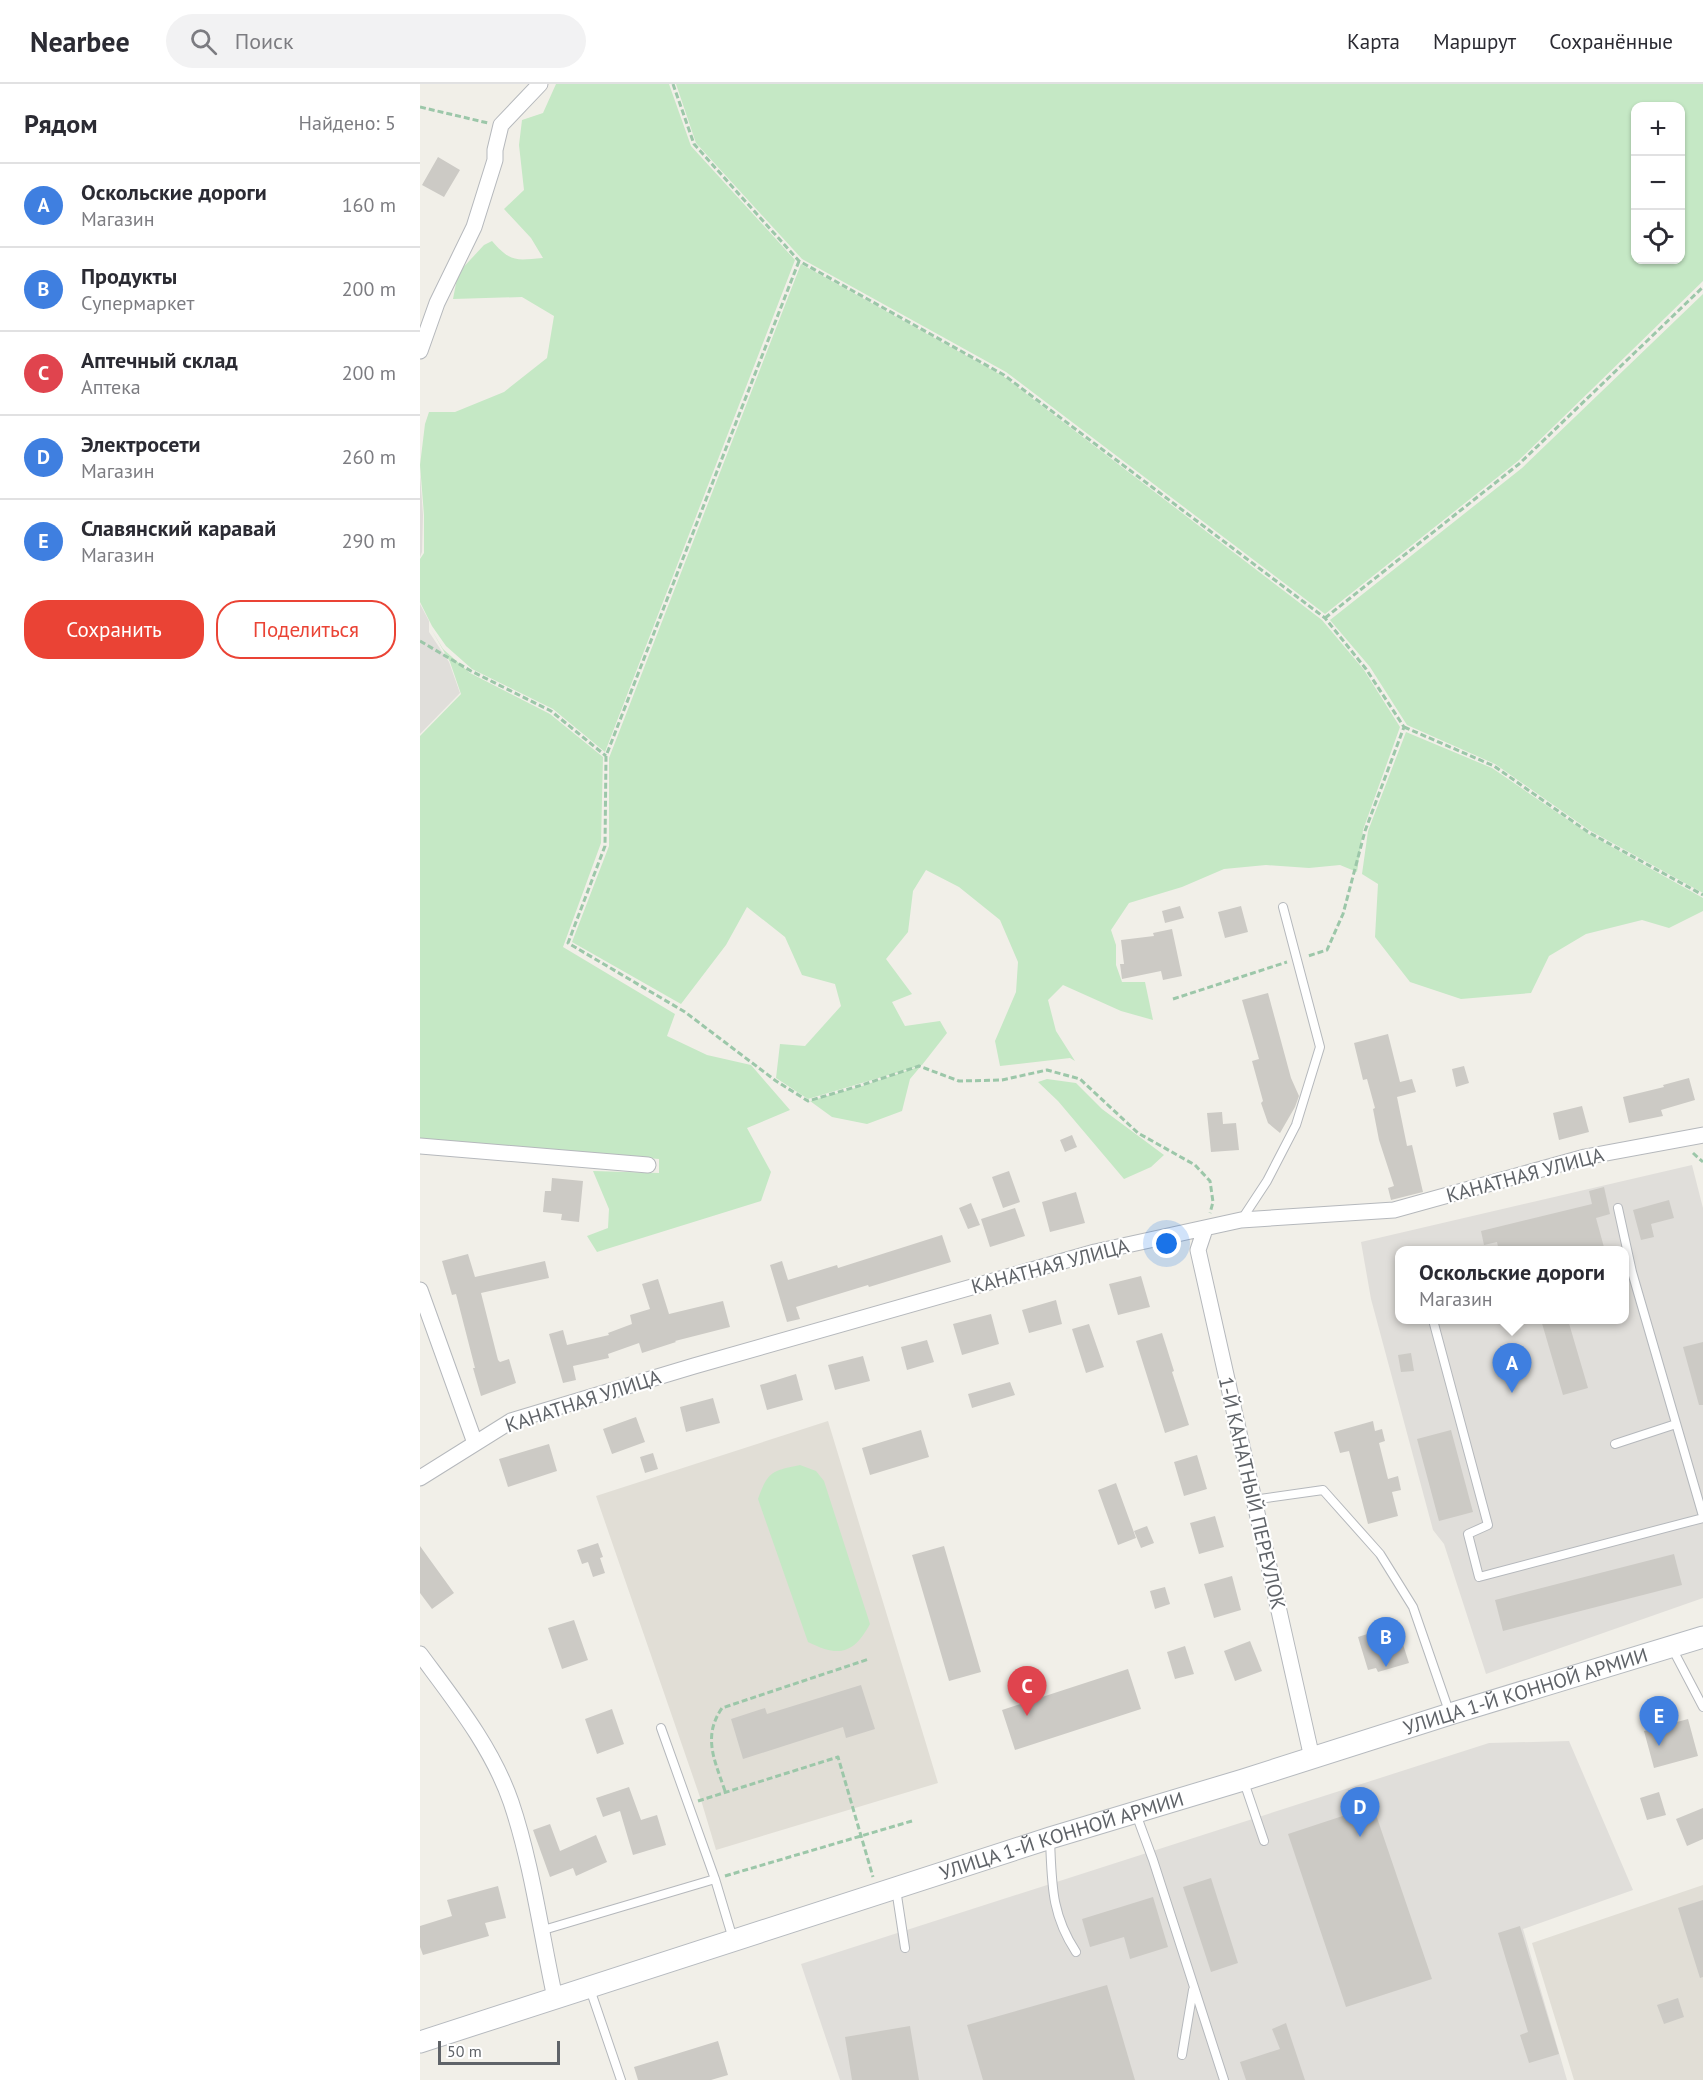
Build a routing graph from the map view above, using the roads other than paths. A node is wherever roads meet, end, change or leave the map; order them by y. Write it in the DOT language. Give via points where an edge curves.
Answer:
graph roads {
  1 [pos="540,84"];
  2 [pos="420,351"];
  3 [pos="1283,907"];
  4 [pos="1703,1135"];
  5 [pos="420,1146"];
  6 [pos="648,1165"];
  7 [pos="1618,1208"];
  8 [pos="1242,1220"];
  9 [pos="1205,1229"];
  10 [pos="1624,1246"];
  11 [pos="1629,1276"];
  12 [pos="420,1290"];
  13 [pos="1434,1324"];
  14 [pos="1676,1424"];
  15 [pos="475,1443"];
  16 [pos="1615,1444"];
  17 [pos="420,1479"];
  18 [pos="1253,1500"];
  19 [pos="1703,1517"];
  20 [pos="1703,1636"];
  21 [pos="1671,1646"];
  22 [pos="420,1654"];
  23 [pos="1703,1707"];
  24 [pos="1450,1714"];
  25 [pos="661,1728"];
  26 [pos="1312,1758"];
  27 [pos="1243,1780"];
  28 [pos="1135,1813"];
  29 [pos="1050,1839"];
  30 [pos="1264,1841"];
  31 [pos="715,1879"];
  32 [pos="887,1890"];
  33 [pos="540,1931"];
  34 [pos="733,1940"];
  35 [pos="905,1948"];
  36 [pos="1076,1952"];
  37 [pos="590,1987"];
  38 [pos="1194,1989"];
  39 [pos="555,1998"];
  40 [pos="420,2042"];
  41 [pos="1182,2055"];
  42 [pos="621,2080"];
  43 [pos="1224,2080"];
  1 -- 2 [label="street" via="501,126 474,227 436,303"];
  3 -- 8 [label="lane" via="1320,1047 1296,1125"];
  4 -- 8 [label="street, КАНАТНАЯ УЛИЦА" via="1585,1157 1394,1210"];
  5 -- 6 [label="street"];
  7 -- 10 [label="lane"];
  8 -- 9 [label="street, КАНАТНАЯ УЛИЦА"];
  9 -- 15 [label="street, КАНАТНАЯ УЛИЦА" via="1095,1252 588,1397 511,1421"];
  9 -- 18 [label="street, 1-Й КАНАТНЫЙ ПЕРЕУЛОК" via="1198,1250"];
  11 -- 14 [label="lane"];
  12 -- 15 [label="street"];
  13 -- 19 [label="lane" via="1488,1525 1468,1533 1479,1577"];
  14 -- 16 [label="lane"];
  14 -- 19 [label="lane"];
  15 -- 17 [label="street, КАНАТНАЯ УЛИЦА"];
  18 -- 24 [label="lane" via="1323,1490 1380,1554 1413,1607"];
  18 -- 26 [label="street, 1-Й КАНАТНЫЙ ПЕРЕУЛОК"];
  20 -- 21 [label="main road, УЛИЦА 1-Й КОННОЙ АРМИИ"];
  21 -- 23 [label="lane"];
  21 -- 24 [label="main road, УЛИЦА 1-Й КОННОЙ АРМИИ"];
  22 -- 33 [label="street" via="469,1721 510,1800 528,1865"];
  24 -- 26 [label="main road, УЛИЦА 1-Й КОННОЙ АРМИИ"];
  25 -- 31 [label="lane"];
  26 -- 27 [label="main road, УЛИЦА 1-Й КОННОЙ АРМИИ"];
  27 -- 28 [label="main road, УЛИЦА 1-Й КОННОЙ АРМИИ"];
  27 -- 30 [label="lane"];
  28 -- 29 [label="main road, УЛИЦА 1-Й КОННОЙ АРМИИ"];
  28 -- 38 [label="lane"];
  29 -- 32 [label="main road, УЛИЦА 1-Й КОННОЙ АРМИИ"];
  29 -- 36 [label="lane" via="1054,1904"];
  31 -- 33 [label="lane"];
  31 -- 34 [label="lane"];
  32 -- 34 [label="main road, УЛИЦА 1-Й КОННОЙ АРМИИ"];
  32 -- 35 [label="lane"];
  33 -- 39 [label="street"];
  34 -- 37 [label="main road, УЛИЦА 1-Й КОННОЙ АРМИИ"];
  37 -- 39 [label="main road, УЛИЦА 1-Й КОННОЙ АРМИИ"];
  37 -- 42 [label="lane"];
  38 -- 41 [label="lane"];
  38 -- 43 [label="lane"];
  39 -- 40 [label="main road, УЛИЦА 1-Й КОННОЙ АРМИИ"];
}
